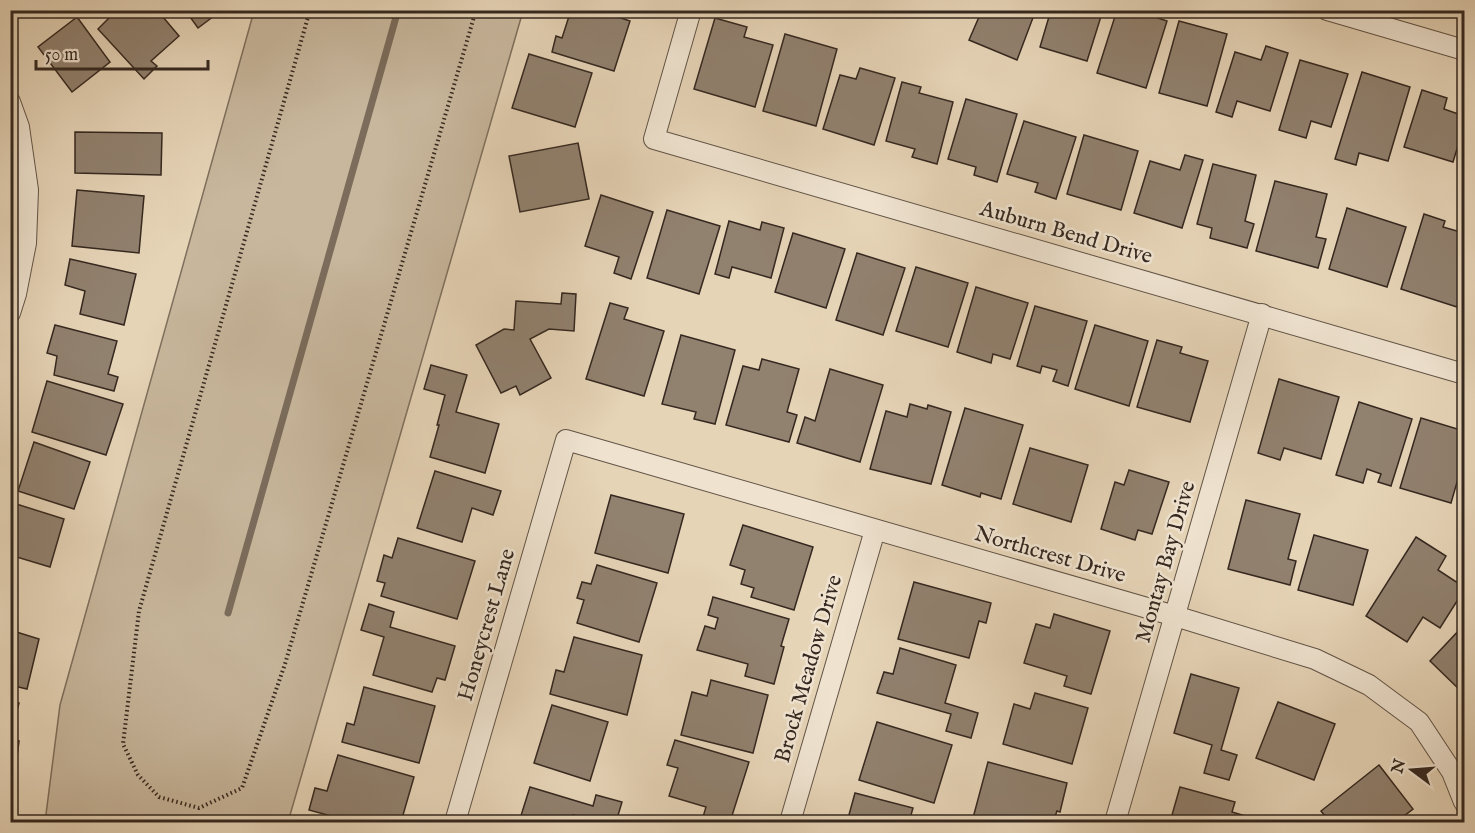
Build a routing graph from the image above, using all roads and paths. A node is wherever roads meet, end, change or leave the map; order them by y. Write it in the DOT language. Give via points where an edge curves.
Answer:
graph roads {
  1 [pos="310,10"];
  2 [pos="476,10"];
  3 [pos="691,10"];
  4 [pos="1327,10"];
  5 [pos="1464,50"];
  6 [pos="10,102"];
  7 [pos="18,242"];
  8 [pos="10,313"];
  9 [pos="1262,314"];
  10 [pos="1464,374"];
  11 [pos="566,440"];
  12 [pos="874,530"];
  13 [pos="1175,616"];
  14 [pos="1464,802"];
  15 [pos="455,822"];
  16 [pos="790,822"];
  17 [pos="1115,822"];
  1 -- 2 [label="path" via="139,611 123,744 138,775 159,797 199,808 242,788 285,664"];
  3 -- 9 [label="street, Auburn Bend Drive" via="654,140"];
  4 -- 5 [label="street"];
  6 -- 7 [label="street" via="20,128 28,190"];
  7 -- 8 [label="street" via="16,294"];
  9 -- 10 [label="street, Auburn Bend Drive"];
  9 -- 13 [label="street, Montay Bay Drive"];
  11 -- 12 [label="street, Northcrest Drive"];
  11 -- 15 [label="street, Honeycrest Lane"];
  12 -- 13 [label="street, Northcrest Drive"];
  12 -- 16 [label="street, Brock Meadow Drive"];
  13 -- 14 [label="street, Northcrest Drive" via="1315,659 1369,685 1419,722 1452,772"];
  13 -- 17 [label="street, Montay Bay Drive"];
}
